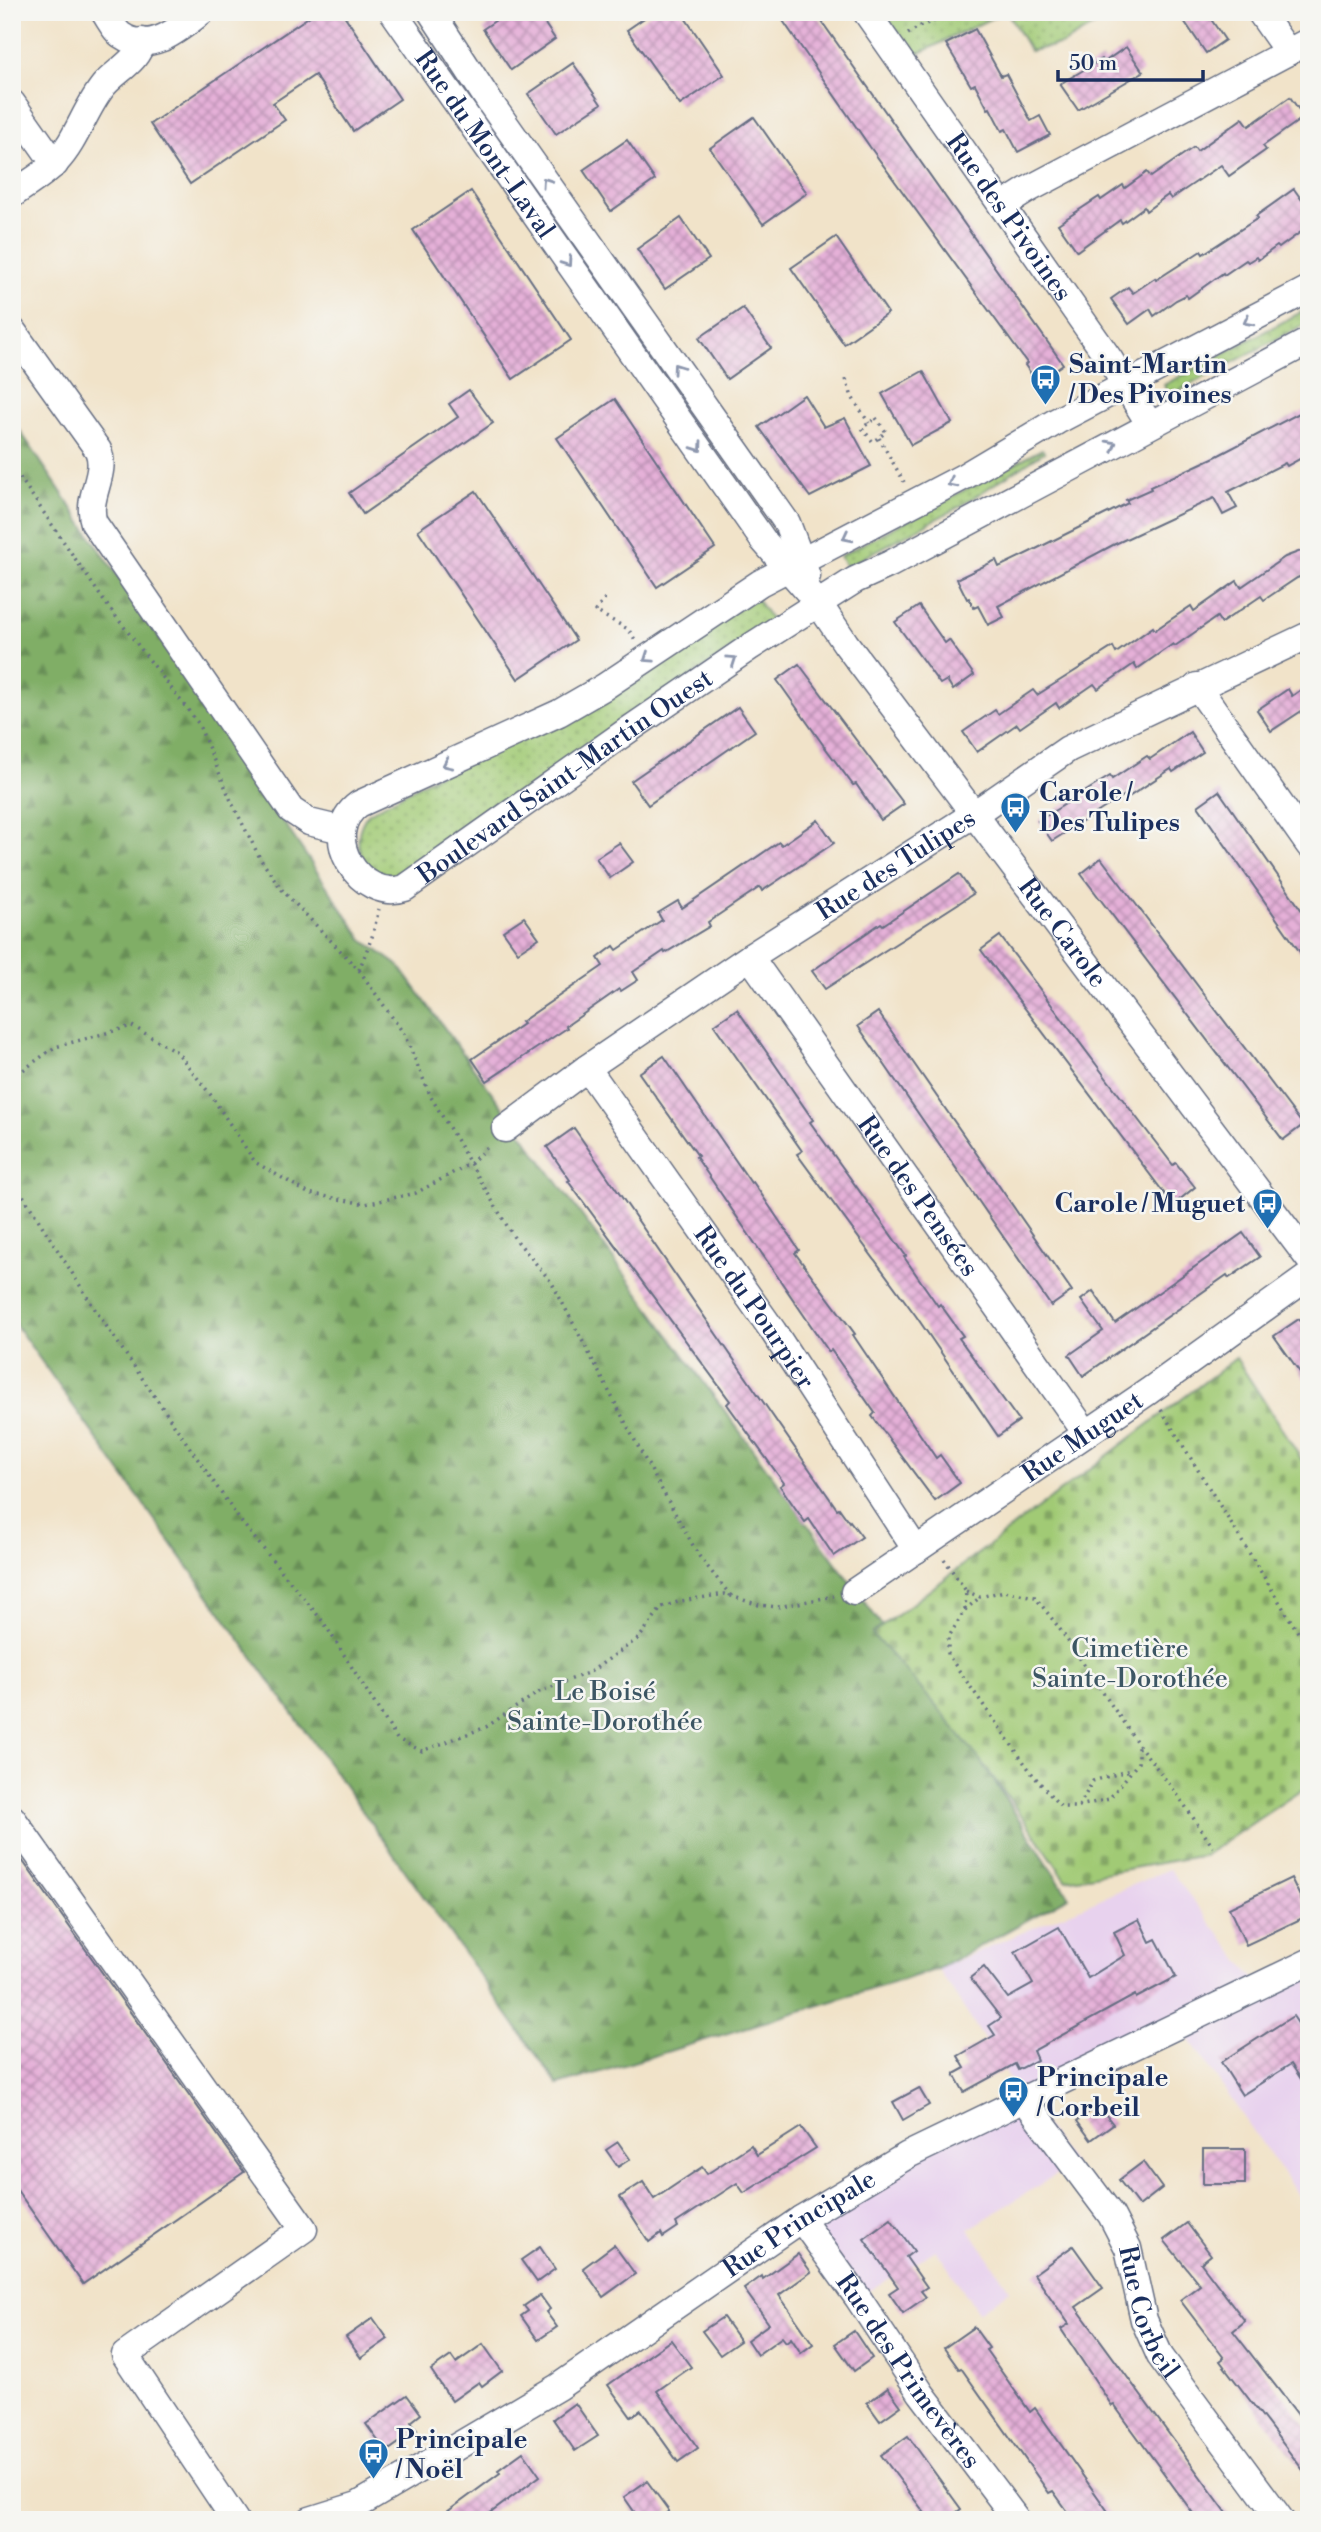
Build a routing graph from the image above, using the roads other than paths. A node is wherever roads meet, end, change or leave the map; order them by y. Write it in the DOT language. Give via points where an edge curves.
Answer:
graph roads {
  1 [pos="104,12"];
  2 [pos="201,12"];
  3 [pos="393,12"];
  4 [pos="866,12"];
  5 [pos="1260,12"];
  6 [pos="433,16"];
  7 [pos="410,38"];
  8 [pos="142,41"];
  9 [pos="1298,46"];
  10 [pos="12,103"];
  11 [pos="55,164"];
  12 [pos="12,195"];
  13 [pos="1002,206"];
  14 [pos="1309,289"];
  15 [pos="12,330"];
  16 [pos="1309,341"];
  17 [pos="1126,385"];
  18 [pos="1150,425"];
  19 [pos="794,565"];
  20 [pos="818,604"];
  21 [pos="1309,635"];
  22 [pos="1197,686"];
  23 [pos="974,814"];
  24 [pos="342,830"];
  25 [pos="1309,845"];
  26 [pos="750,957"];
  27 [pos="587,1068"];
  28 [pos="505,1129"];
  29 [pos="1309,1259"];
  30 [pos="1309,1276"];
  31 [pos="1086,1433"];
  32 [pos="923,1545"];
  33 [pos="854,1592"];
  34 [pos="12,1818"];
  35 [pos="1309,1962"];
  36 [pos="1025,2099"];
  37 [pos="801,2219"];
  38 [pos="364,2512"];
  39 [pos="235,2520"];
  40 [pos="310,2520"];
  41 [pos="1017,2520"];
  42 [pos="1281,2520"];
  1 -- 8 [label="street" via="121,34"];
  2 -- 8 [label="street" via="168,37"];
  3 -- 7 [label="street"];
  4 -- 13 [label="street, Rue des Pivoines"];
  5 -- 9 [label="street"];
  6 -- 7 [label="street, Rue du Mont-Laval"];
  19 -- 6 [label="street, Rue du Mont-Laval, one-way" via="787,523"];
  7 -- 19 [label="street, Rue du Mont-Laval, one-way" via="763,540"];
  8 -- 11 [label="street" via="138,54 116,71 96,96"];
  9 -- 13 [label="street"];
  10 -- 11 [label="street"];
  11 -- 12 [label="street"];
  13 -- 17 [label="street, Rue des Pivoines"];
  14 -- 17 [label="street, Boulevard Saint-Martin Ouest, one-way"];
  15 -- 24 [label="street" via="98,450 101,463 92,501 94,523 291,810 309,822"];
  16 -- 18 [label="street, Boulevard Saint-Martin Ouest"];
  17 -- 18 [label="street, Rue des Pivoines"];
  17 -- 19 [label="street, Boulevard Saint-Martin Ouest, one-way"];
  20 -- 18 [label="street, Boulevard Saint-Martin Ouest, one-way" via="861,576"];
  19 -- 20 [label="street, Rue Carole"];
  19 -- 24 [label="street, Boulevard Saint-Martin Ouest, one-way" via="559,713 359,804 348,814"];
  20 -- 23 [label="street, Rue Carole"];
  24 -- 20 [label="street, Boulevard Saint-Martin Ouest, one-way" via="342,848 352,867 366,881 401,890"];
  21 -- 22 [label="street, Rue des Tulipes"];
  22 -- 23 [label="street, Rue des Tulipes" via="1068,749"];
  22 -- 25 [label="street"];
  23 -- 26 [label="street, Rue des Tulipes"];
  23 -- 29 [label="street, Rue Carole"];
  26 -- 27 [label="street, Rue des Tulipes"];
  26 -- 31 [label="street, Rue des Pensées"];
  27 -- 28 [label="street, Rue des Tulipes"];
  27 -- 32 [label="street, Rue du Pourpier"];
  30 -- 31 [label="street, Rue Muguet"];
  31 -- 32 [label="street, Rue Muguet"];
  32 -- 33 [label="street, Rue Muguet"];
  34 -- 39 [label="street" via="304,2229 125,2355"];
  35 -- 36 [label="street, Rue Principale"];
  36 -- 37 [label="street, Rue Principale" via="908,2155"];
  36 -- 42 [label="street, Rue Corbeil" via="1111,2215 1128,2248 1144,2320 1160,2356"];
  37 -- 38 [label="street, Rue Principale" via="558,2387"];
  37 -- 41 [label="street, Rue des Primevères" via="921,2393"];
  38 -- 40 [label="street, Rue Principale"];
}
